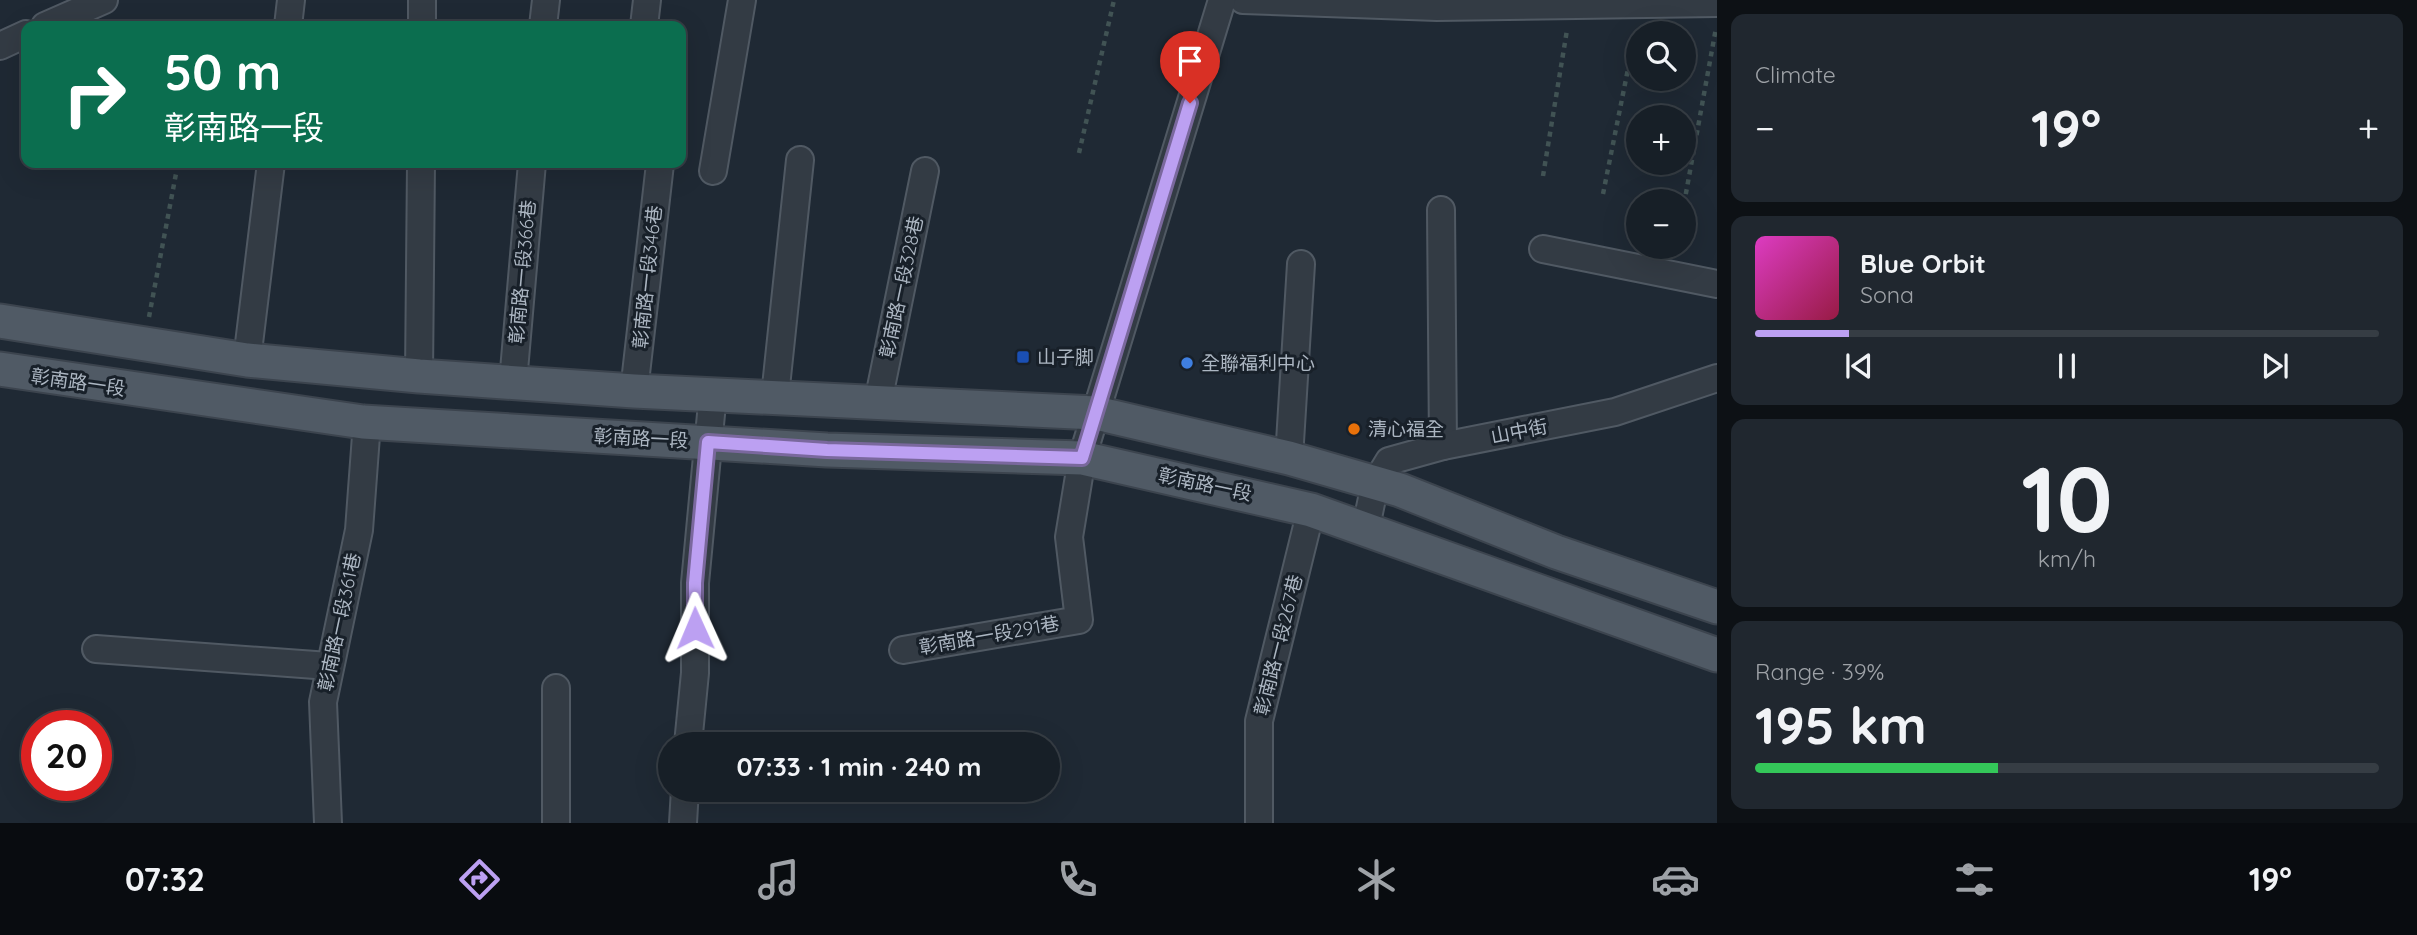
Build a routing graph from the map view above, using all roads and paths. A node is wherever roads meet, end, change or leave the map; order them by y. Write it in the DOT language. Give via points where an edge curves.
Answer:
graph roads {
  1 [pos="104,0"];
  2 [pos="291,0"];
  3 [pos="422,0"];
  4 [pos="546,0"];
  5 [pos="647,0"];
  6 [pos="742,0"];
  7 [pos="1114,0"];
  8 [pos="1222,0"];
  9 [pos="1242,0"];
  10 [pos="1588,3"];
  11 [pos="1717,3"];
  12 [pos="1439,4"];
  13 [pos="1641,4"];
  14 [pos="76,7"];
  15 [pos="1717,20"];
  16 [pos="53,21"];
  17 [pos="289,21"];
  18 [pos="422,21"];
  19 [pos="544,21"];
  20 [pos="645,21"];
  21 [pos="21,36"];
  22 [pos="0,46"];
  23 [pos="1079,153"];
  24 [pos="800,160"];
  25 [pos="177,168"];
  26 [pos="270,168"];
  27 [pos="421,168"];
  28 [pos="532,168"];
  29 [pos="660,168"];
  30 [pos="713,171"];
  31 [pos="925,172"];
  32 [pos="1543,176"];
  33 [pos="1687,189"];
  34 [pos="1603,194"];
  35 [pos="1441,210"];
  36 [pos="1543,249"];
  37 [pos="1301,264"];
  38 [pos="1717,284"];
  39 [pos="0,321"];
  40 [pos="144,343"];
  41 [pos="247,360"];
  42 [pos="0,369"];
  43 [pos="419,376"];
  44 [pos="1717,378"];
  45 [pos="513,382"];
  46 [pos="634,390"];
  47 [pos="713,393"];
  48 [pos="775,396"];
  49 [pos="878,402"];
  50 [pos="1096,413"];
  51 [pos="367,422"];
  52 [pos="708,442"];
  53 [pos="1443,446"];
  54 [pos="1082,458"];
  55 [pos="1289,458"];
  56 [pos="1375,484"];
  57 [pos="1311,510"];
  58 [pos="1366,527"];
  59 [pos="1717,607"];
  60 [pos="96,649"];
  61 [pos="903,650"];
  62 [pos="1717,656"];
  63 [pos="329,666"];
  64 [pos="556,688"];
  65 [pos="689,732"];
  66 [pos="684,802"];
  67 [pos="328,823"];
  68 [pos="556,823"];
  69 [pos="683,823"];
  70 [pos="1259,823"];
  1 -- 14 [label="street"];
  2 -- 17 [label="street"];
  3 -- 18 [label="street"];
  4 -- 19 [label="street"];
  5 -- 20 [label="street"];
  6 -- 30 [label="street"];
  7 -- 23 [label="path"];
  8 -- 50 [label="street"];
  9 -- 12 [label="street"];
  10 -- 12 [label="street"];
  10 -- 13 [label="street"];
  10 -- 32 [label="path"];
  11 -- 13 [label="street"];
  13 -- 34 [label="path"];
  14 -- 16 [label="street"];
  15 -- 33 [label="path"];
  21 -- 22 [label="street"];
  24 -- 48 [label="street"];
  25 -- 40 [label="path"];
  26 -- 41 [label="street"];
  27 -- 43 [label="street"];
  28 -- 45 [label="street, 彰南路一段366巷"];
  29 -- 46 [label="street, 彰南路一段346巷"];
  31 -- 49 [label="street, 彰南路一段328巷"];
  35 -- 53 [label="street"];
  36 -- 38 [label="street"];
  37 -- 55 [label="street"];
  39 -- 40 [label="main road"];
  40 -- 41 [label="main road"];
  41 -- 43 [label="main road"];
  42 -- 51 [label="main road, 彰南路一段"];
  43 -- 45 [label="main road"];
  44 -- 53 [label="street, 山中街" via="1615,412"];
  45 -- 46 [label="main road"];
  46 -- 47 [label="main road"];
  47 -- 48 [label="main road"];
  47 -- 52 [label="street"];
  48 -- 49 [label="main road"];
  49 -- 50 [label="main road"];
  50 -- 54 [label="street"];
  50 -- 55 [label="main road"];
  51 -- 52 [label="main road, 彰南路一段"];
  51 -- 63 [label="street, 彰南路一段361巷" via="359,530"];
  52 -- 54 [label="main road, 彰南路一段"];
  52 -- 65 [label="street" via="695,583 695,673"];
  53 -- 56 [label="street, 山中街" via="1389,461"];
  54 -- 57 [label="main road, 彰南路一段"];
  54 -- 61 [label="street, 彰南路一段291巷" via="1069,537 1079,620"];
  55 -- 56 [label="main road"];
  56 -- 58 [label="street, 山中街"];
  56 -- 59 [label="main road"];
  57 -- 58 [label="main road, 彰南路一段"];
  57 -- 70 [label="street, 彰南路一段267巷" via="1259,721"];
  58 -- 62 [label="main road, 彰南路一段"];
  60 -- 63 [label="street"];
  63 -- 67 [label="street, 彰南路一段361巷" via="323,702"];
  64 -- 68 [label="street"];
  66 -- 69 [label="street"];
}
